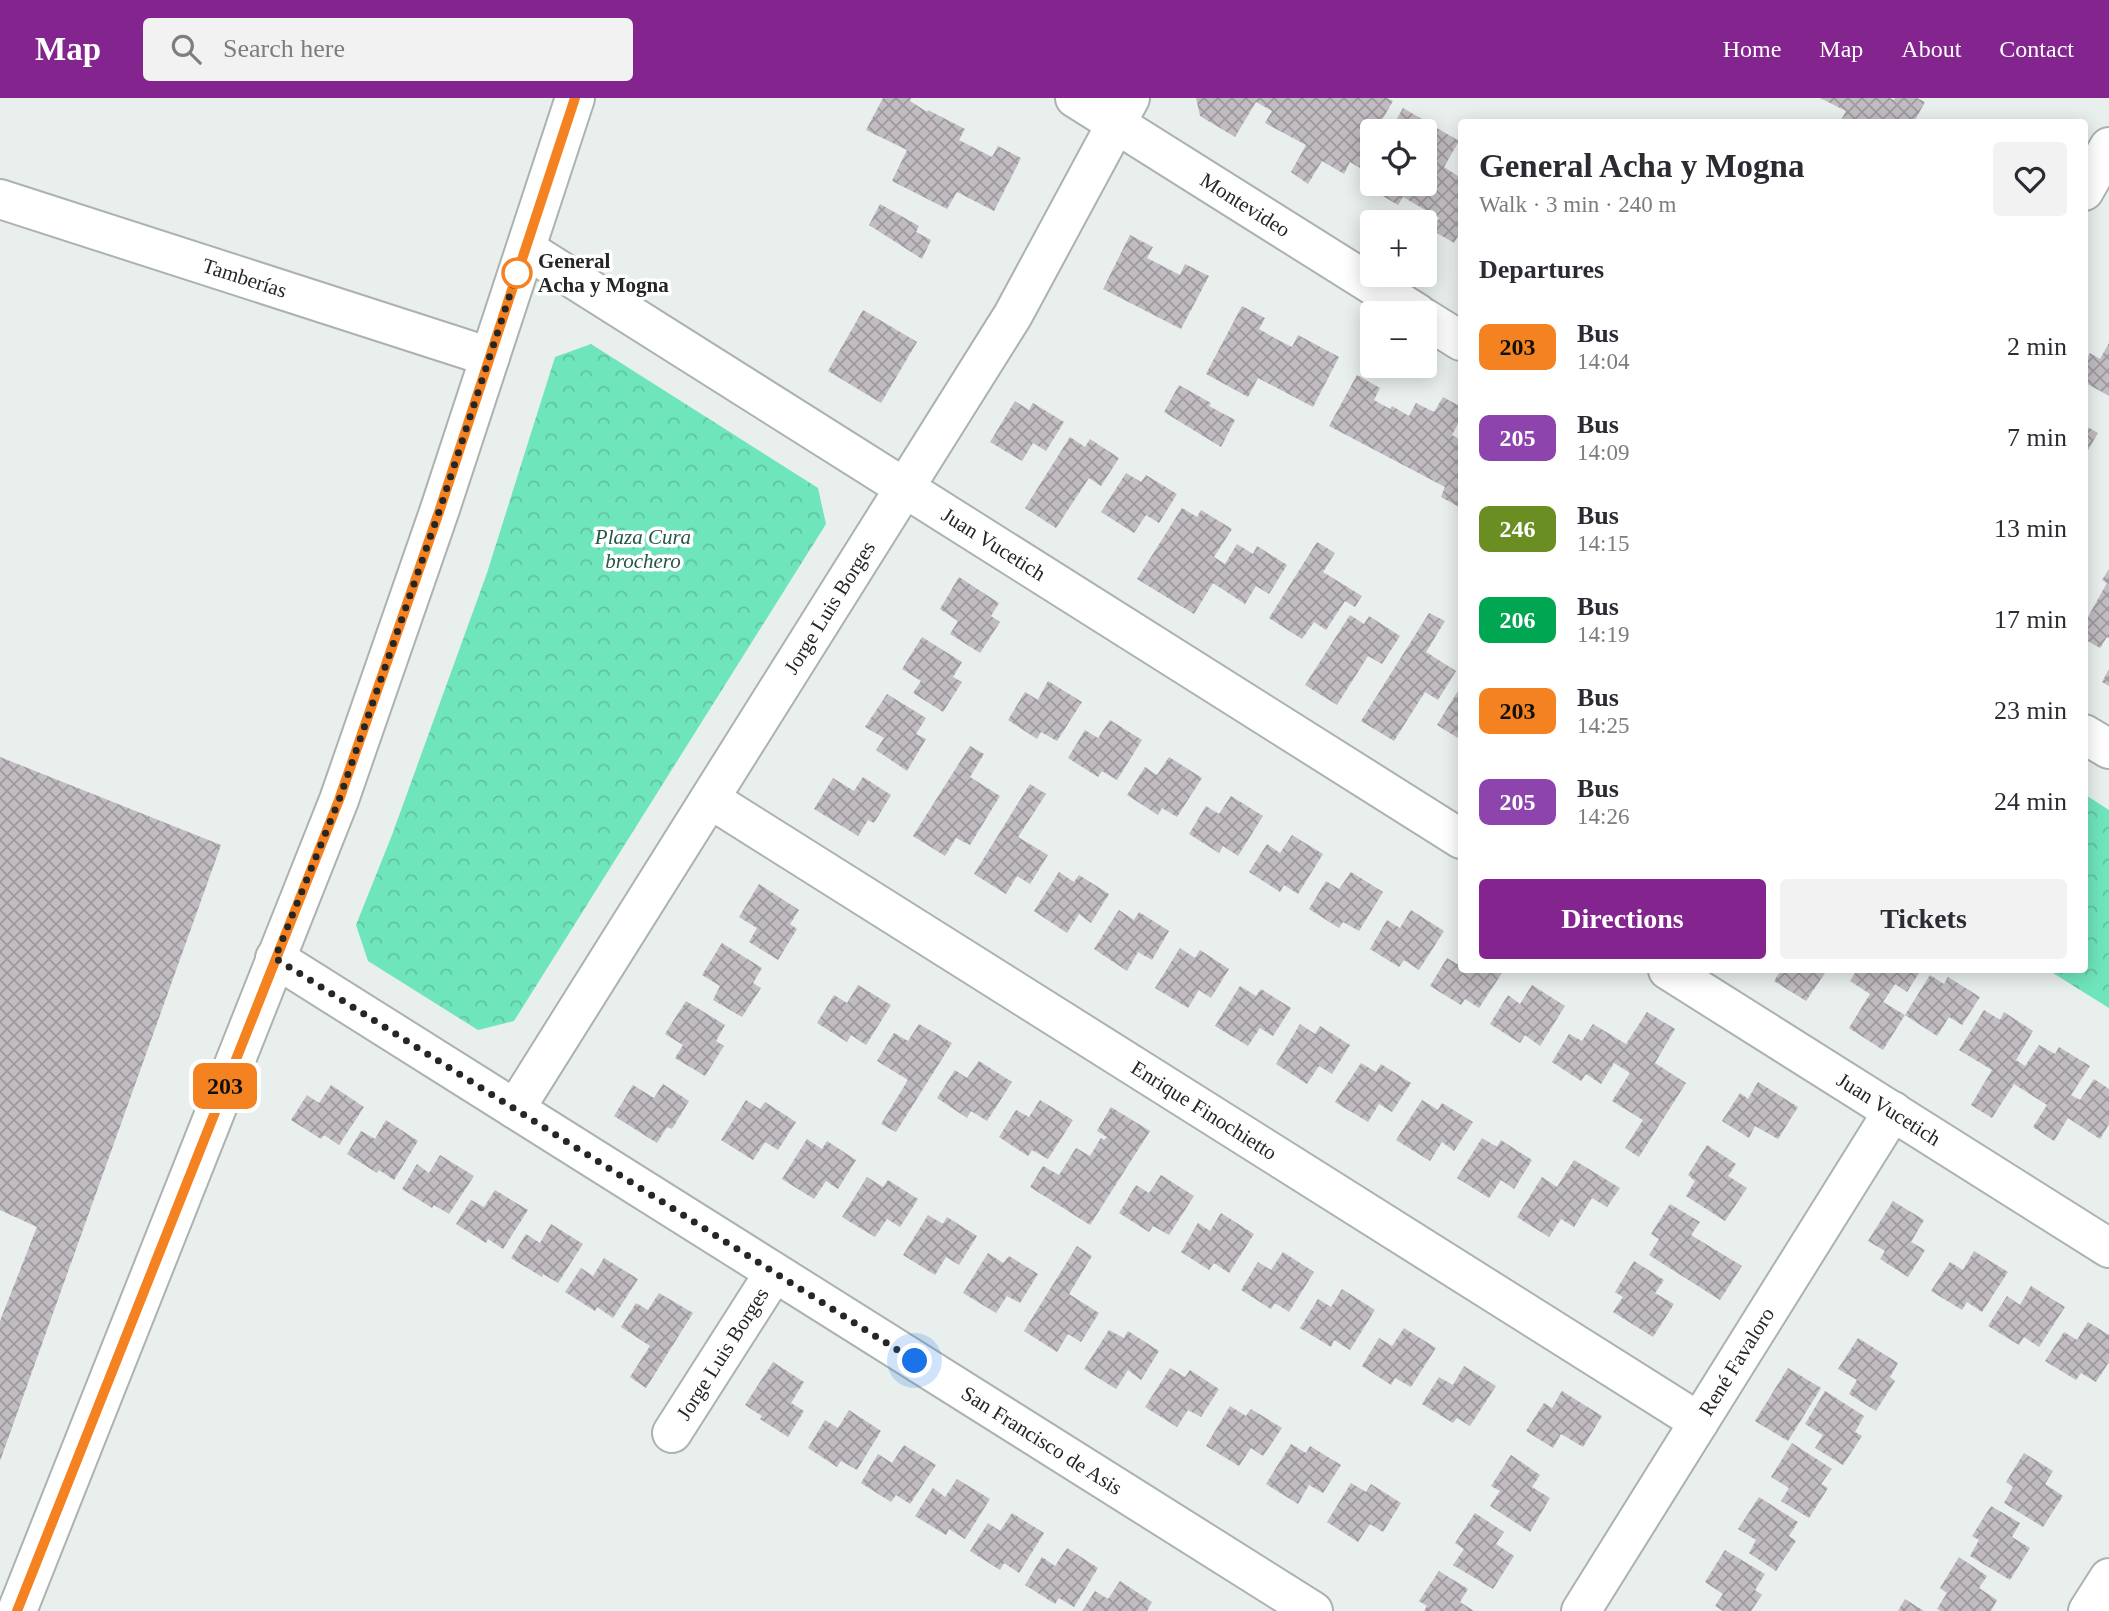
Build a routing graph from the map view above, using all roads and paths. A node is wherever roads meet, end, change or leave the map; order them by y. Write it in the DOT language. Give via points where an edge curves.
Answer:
graph roads {
  1 [pos="575,98"];
  2 [pos="1075,98"];
  3 [pos="1123,111"];
  4 [pos="2109,146"];
  5 [pos="2088,184"];
  6 [pos="0,199"];
  7 [pos="526,249"];
  8 [pos="1400,301"];
  9 [pos="1437,326"];
  10 [pos="1458,339"];
  11 [pos="489,357"];
  12 [pos="905,488"];
  13 [pos="2088,736"];
  14 [pos="2109,749"];
  15 [pos="710,799"];
  16 [pos="1458,837"];
  17 [pos="275,958"];
  18 [pos="1673,973"];
  19 [pos="515,1109"];
  20 [pos="1893,1111"];
  21 [pos="2109,1248"];
  22 [pos="774,1272"];
  23 [pos="1699,1422"];
  24 [pos="672,1433"];
  25 [pos="2109,1578"];
  26 [pos="17,1611"];
  27 [pos="1313,1611"];
  28 [pos="1581,1611"];
  29 [pos="2088,1611"];
  1 -- 7 [label="street"];
  2 -- 3 [label="street, Montevideo"];
  3 -- 8 [label="street, Montevideo"];
  3 -- 12 [label="street, Jorge Luis Borges" via="1013,315"];
  4 -- 5 [label="street"];
  6 -- 11 [label="street, Tamberías"];
  7 -- 11 [label="street"];
  7 -- 12 [label="street, Juan Vucetich"];
  9 -- 10 [label="street"];
  11 -- 17 [label="street" via="339,800"];
  12 -- 15 [label="street, Jorge Luis Borges"];
  12 -- 16 [label="street, Juan Vucetich"];
  13 -- 14 [label="street"];
  15 -- 19 [label="street, Jorge Luis Borges"];
  15 -- 23 [label="street, Enrique Finochietto"];
  17 -- 19 [label="street, San Francisco de Asis"];
  17 -- 26 [label="street"];
  18 -- 20 [label="street, Juan Vucetich"];
  19 -- 22 [label="street, San Francisco de Asis"];
  20 -- 21 [label="street, Juan Vucetich"];
  20 -- 23 [label="street, René Favaloro"];
  22 -- 24 [label="street, Jorge Luis Borges"];
  22 -- 27 [label="street, San Francisco de Asis"];
  23 -- 28 [label="street, René Favaloro"];
  25 -- 29 [label="street"];
}
